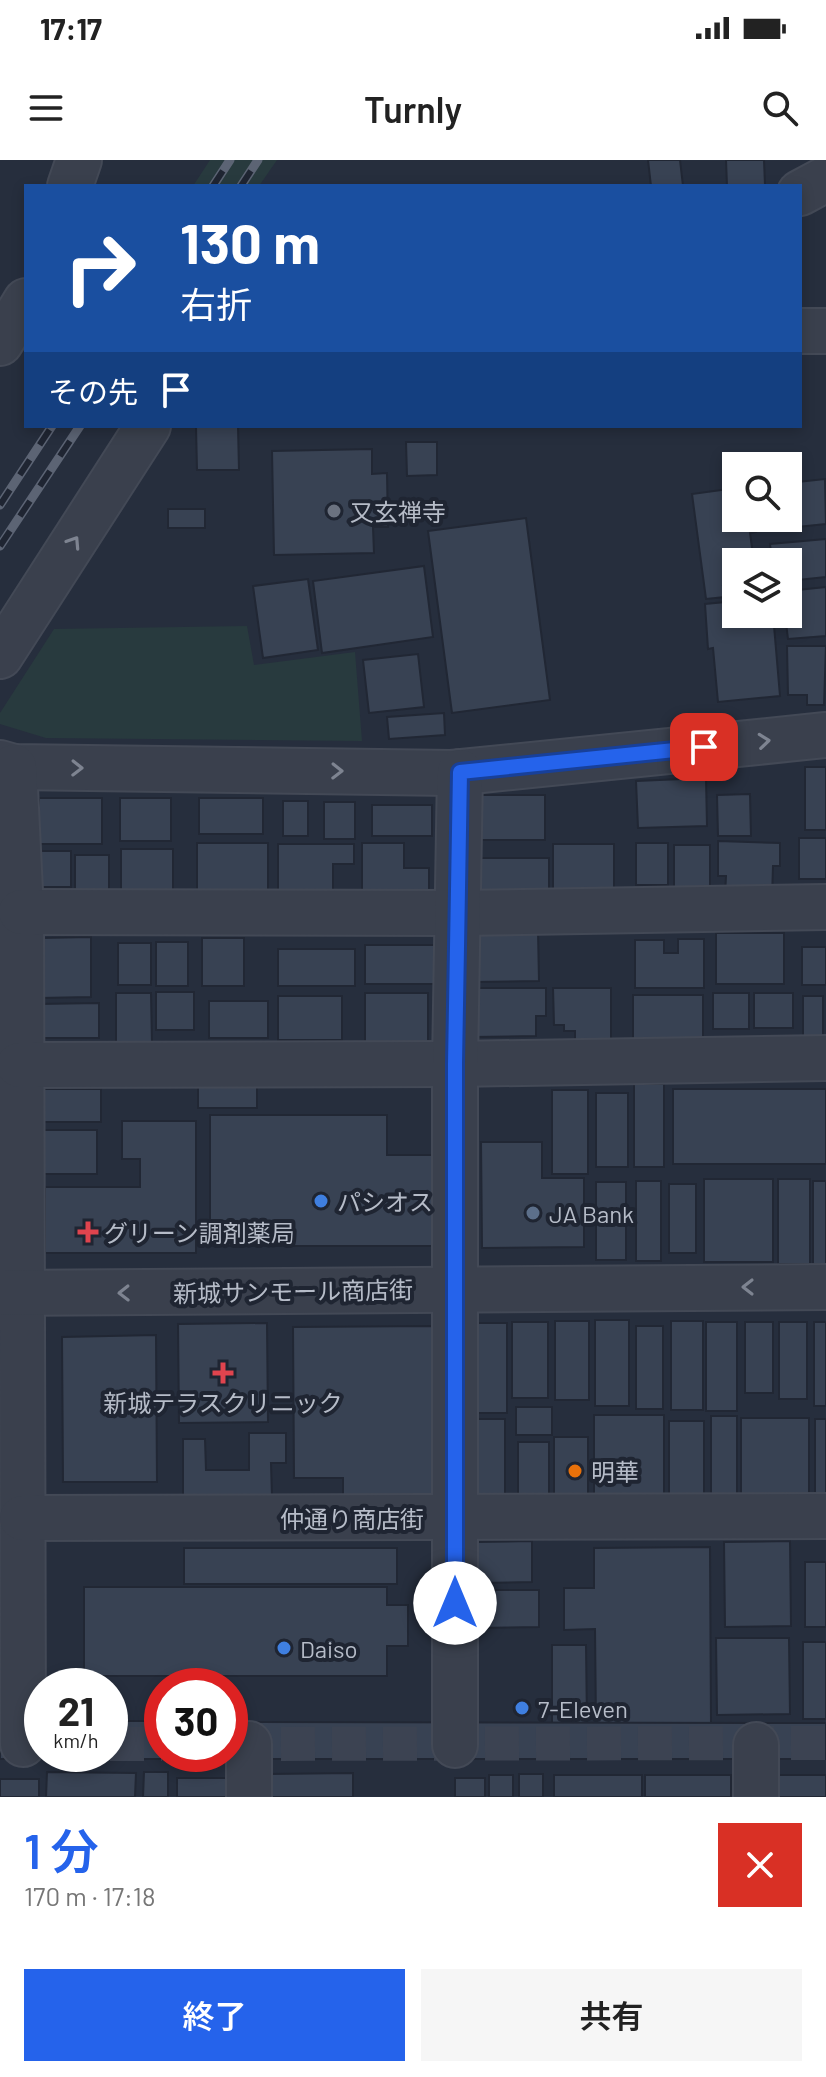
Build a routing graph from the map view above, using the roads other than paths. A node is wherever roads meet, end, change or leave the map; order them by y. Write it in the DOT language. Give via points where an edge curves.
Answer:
graph roads {
  1 [pos="79,160"];
  2 [pos="826,179"];
  3 [pos="71,184"];
  4 [pos="802,192"];
  5 [pos="0,297"];
  6 [pos="24,300"];
  7 [pos="24,303"];
  8 [pos="802,331"];
  9 [pos="826,331"];
  10 [pos="0,343"];
  11 [pos="147,428"];
  12 [pos="0,656"];
  13 [pos="826,735"];
  14 [pos="7,765"];
  15 [pos="460,772"];
  16 [pos="826,907"];
  17 [pos="21,912"];
  18 [pos="457,913"];
  19 [pos="826,1058"];
  20 [pos="455,1064"];
  21 [pos="19,1065"];
  22 [pos="826,1287"];
  23 [pos="455,1289"];
  24 [pos="10,1293"];
  25 [pos="826,1516"];
  26 [pos="455,1517"];
  27 [pos="22,1518"];
  28 [pos="23,1744"];
  29 [pos="249,1744"];
  30 [pos="455,1745"];
  31 [pos="756,1745"];
  32 [pos="249,1797"];
  33 [pos="756,1797"];
  1 -- 3 [label="street"];
  2 -- 4 [label="street"];
  5 -- 6 [label="street"];
  7 -- 10 [label="street"];
  8 -- 9 [label="street"];
  12 -- 11 [label="street, one-way"];
  15 -- 13 [label="street, one-way"];
  14 -- 15 [label="street, one-way"];
  14 -- 17 [label="street"];
  15 -- 18 [label="street"];
  16 -- 18 [label="street"];
  17 -- 18 [label="street"];
  17 -- 21 [label="street"];
  18 -- 20 [label="street"];
  19 -- 20 [label="street"];
  20 -- 21 [label="street"];
  20 -- 23 [label="street"];
  21 -- 24 [label="street"];
  22 -- 23 [label="street, 新城サンモール商店街, one-way"];
  23 -- 24 [label="street, 新城サンモール商店街, one-way"];
  23 -- 26 [label="street"];
  24 -- 27 [label="street"];
  25 -- 26 [label="street, 仲通り商店街"];
  26 -- 27 [label="street, 仲通り商店街"];
  26 -- 30 [label="street"];
  27 -- 28 [label="street"];
  29 -- 32 [label="street"];
  31 -- 33 [label="street"];
}
